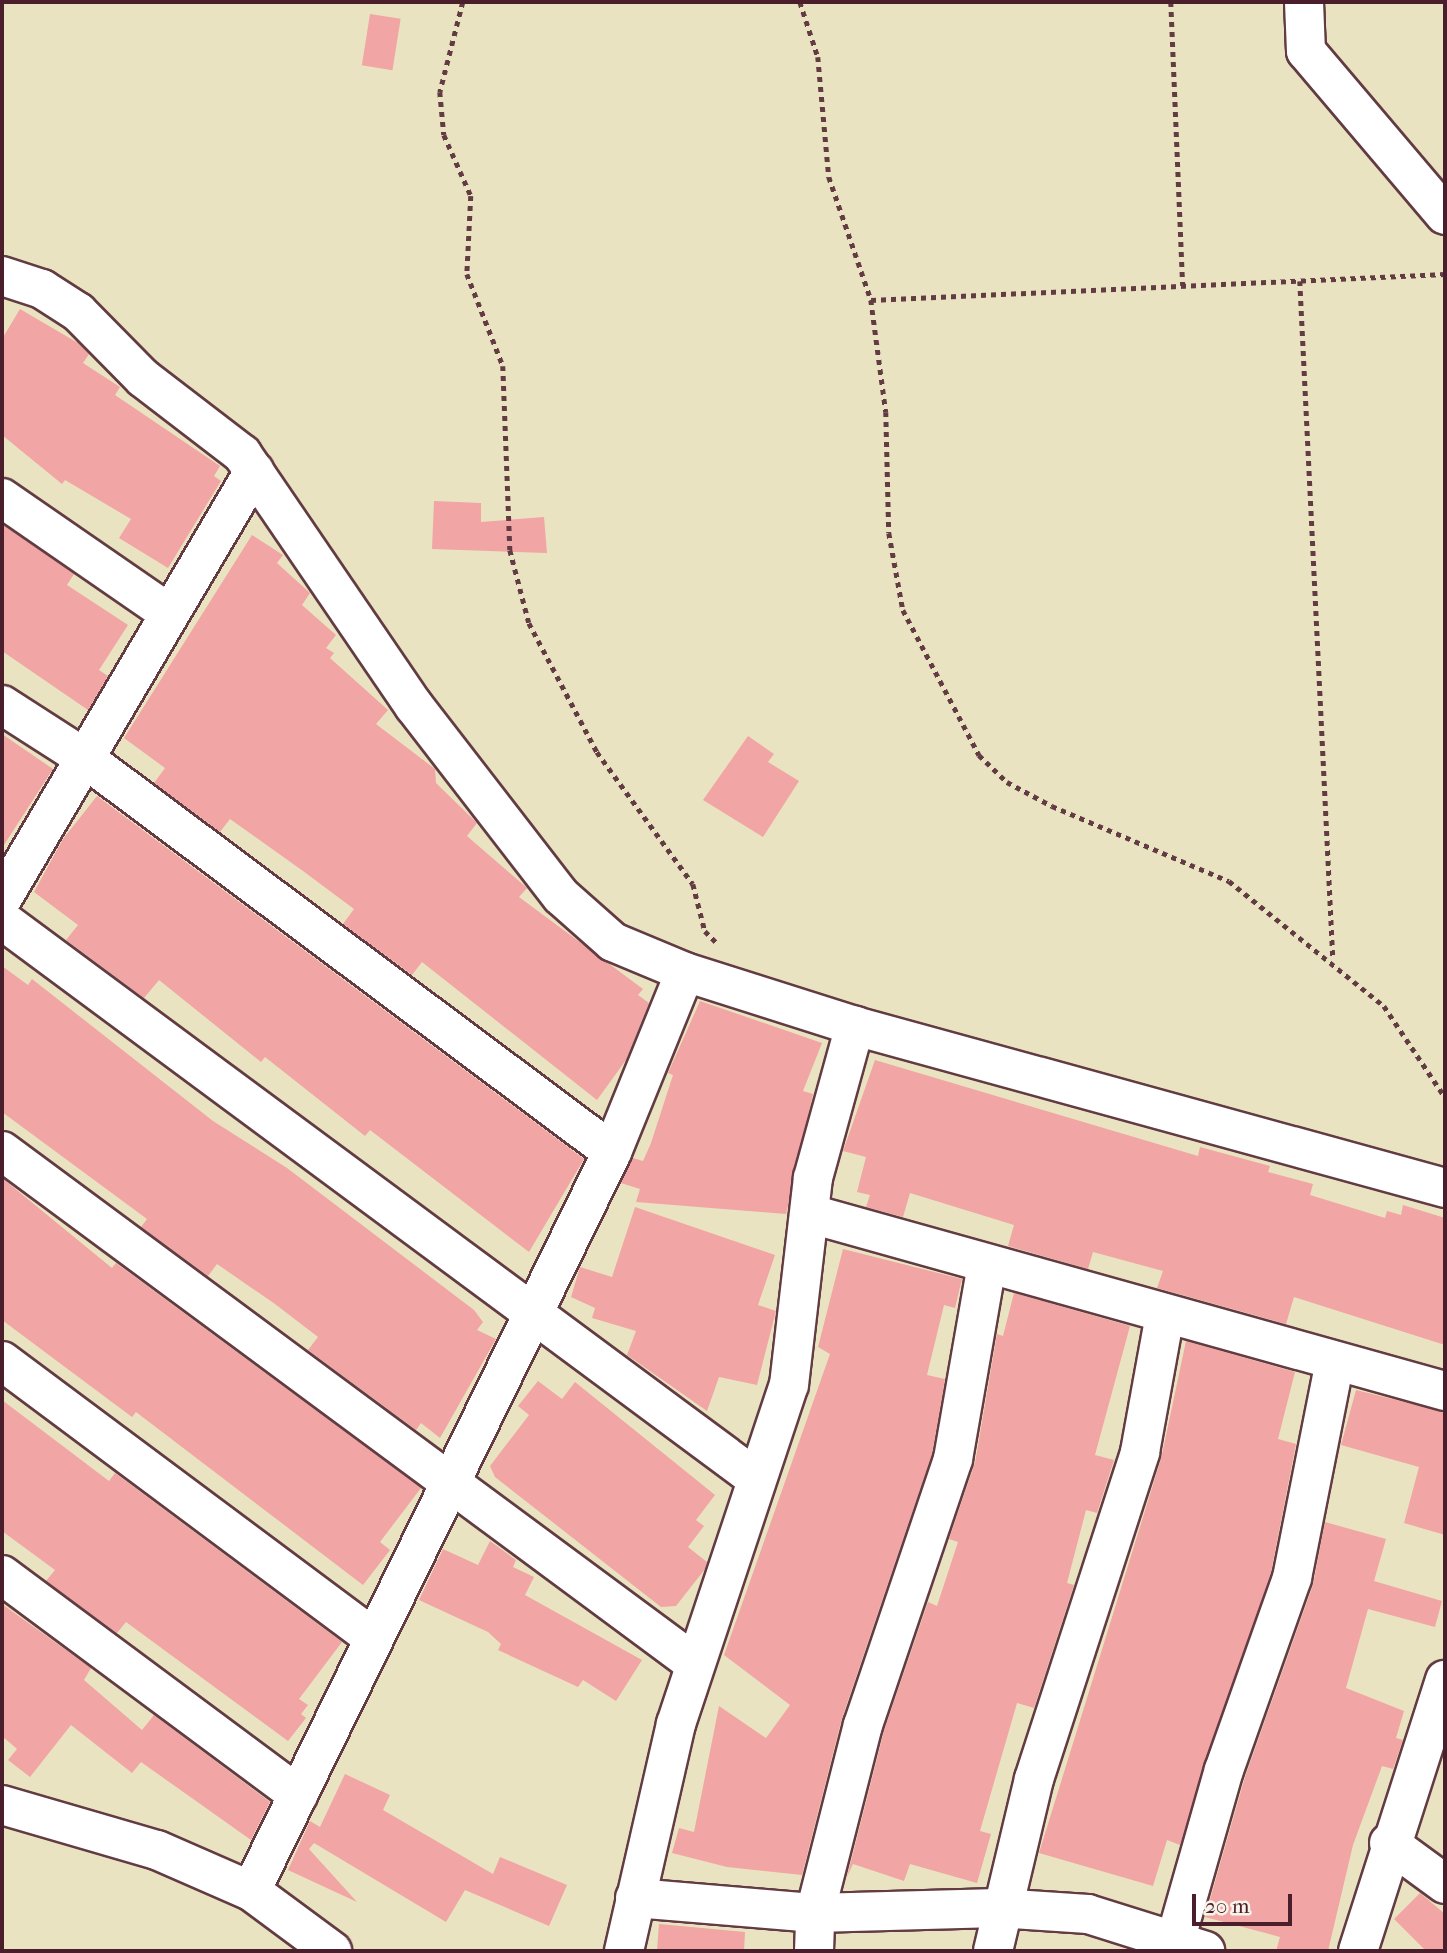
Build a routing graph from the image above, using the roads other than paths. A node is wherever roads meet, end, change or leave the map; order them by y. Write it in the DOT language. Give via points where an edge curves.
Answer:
graph roads {
  1 [pos="1304,2"];
  2 [pos="1445,215"];
  3 [pos="2,276"];
  4 [pos="254,471"];
  5 [pos="2,498"];
  6 [pos="169,612"];
  7 [pos="2,705"];
  8 [pos="83,757"];
  9 [pos="2,899"];
  10 [pos="2,920"];
  11 [pos="685,972"];
  12 [pos="855,1026"];
  13 [pos="2,1152"];
  14 [pos="612,1152"];
  15 [pos="1445,1188"];
  16 [pos="811,1214"];
  17 [pos="987,1264"];
  18 [pos="533,1312"];
  19 [pos="1165,1315"];
  20 [pos="2,1361"];
  21 [pos="1335,1361"];
  22 [pos="1445,1391"];
  23 [pos="757,1479"];
  24 [pos="450,1483"];
  25 [pos="2,1575"];
  26 [pos="373,1638"];
  27 [pos="694,1663"];
  28 [pos="1445,1679"];
  29 [pos="298,1795"];
  30 [pos="2,1805"];
  31 [pos="1389,1843"];
  32 [pos="1445,1884"];
  33 [pos="251,1891"];
  34 [pos="635,1898"];
  35 [pos="998,1908"];
  36 [pos="815,1913"];
  37 [pos="1190,1945"];
  38 [pos="332,1951"];
  39 [pos="624,1951"];
  40 [pos="814,1951"];
  41 [pos="993,1951"];
  42 [pos="1359,1951"];
  1 -- 2 [label="street" via="1306,51"];
  3 -- 4 [label="street" via="42,289 78,312"];
  4 -- 6 [label="street"];
  4 -- 11 [label="street" via="414,706 561,896 613,942"];
  5 -- 6 [label="street"];
  6 -- 8 [label="street"];
  7 -- 8 [label="street"];
  8 -- 9 [label="street"];
  8 -- 14 [label="street"];
  10 -- 18 [label="street"];
  11 -- 12 [label="street"];
  11 -- 14 [label="street"];
  12 -- 15 [label="street"];
  12 -- 16 [label="street" via="831,1099"];
  13 -- 24 [label="street"];
  14 -- 18 [label="street"];
  16 -- 17 [label="street"];
  16 -- 23 [label="street" via="789,1385"];
  17 -- 19 [label="street"];
  17 -- 36 [label="street" via="953,1459 863,1725"];
  18 -- 23 [label="street"];
  18 -- 24 [label="street"];
  19 -- 21 [label="street"];
  19 -- 35 [label="street" via="1122,1516 1034,1779"];
  20 -- 26 [label="street"];
  21 -- 22 [label="street"];
  21 -- 37 [label="street" via="1299,1552"];
  23 -- 27 [label="street"];
  24 -- 26 [label="street"];
  24 -- 27 [label="street"];
  25 -- 29 [label="street"];
  26 -- 29 [label="street"];
  27 -- 34 [label="street"];
  28 -- 31 [label="street"];
  29 -- 33 [label="street"];
  30 -- 33 [label="street" via="157,1850"];
  31 -- 32 [label="street"];
  31 -- 42 [label="street"];
  33 -- 38 [label="street"];
  34 -- 36 [label="street"];
  34 -- 39 [label="street"];
  35 -- 36 [label="street"];
  35 -- 37 [label="street" via="1088,1914"];
  35 -- 41 [label="street"];
  36 -- 40 [label="street"];
}
